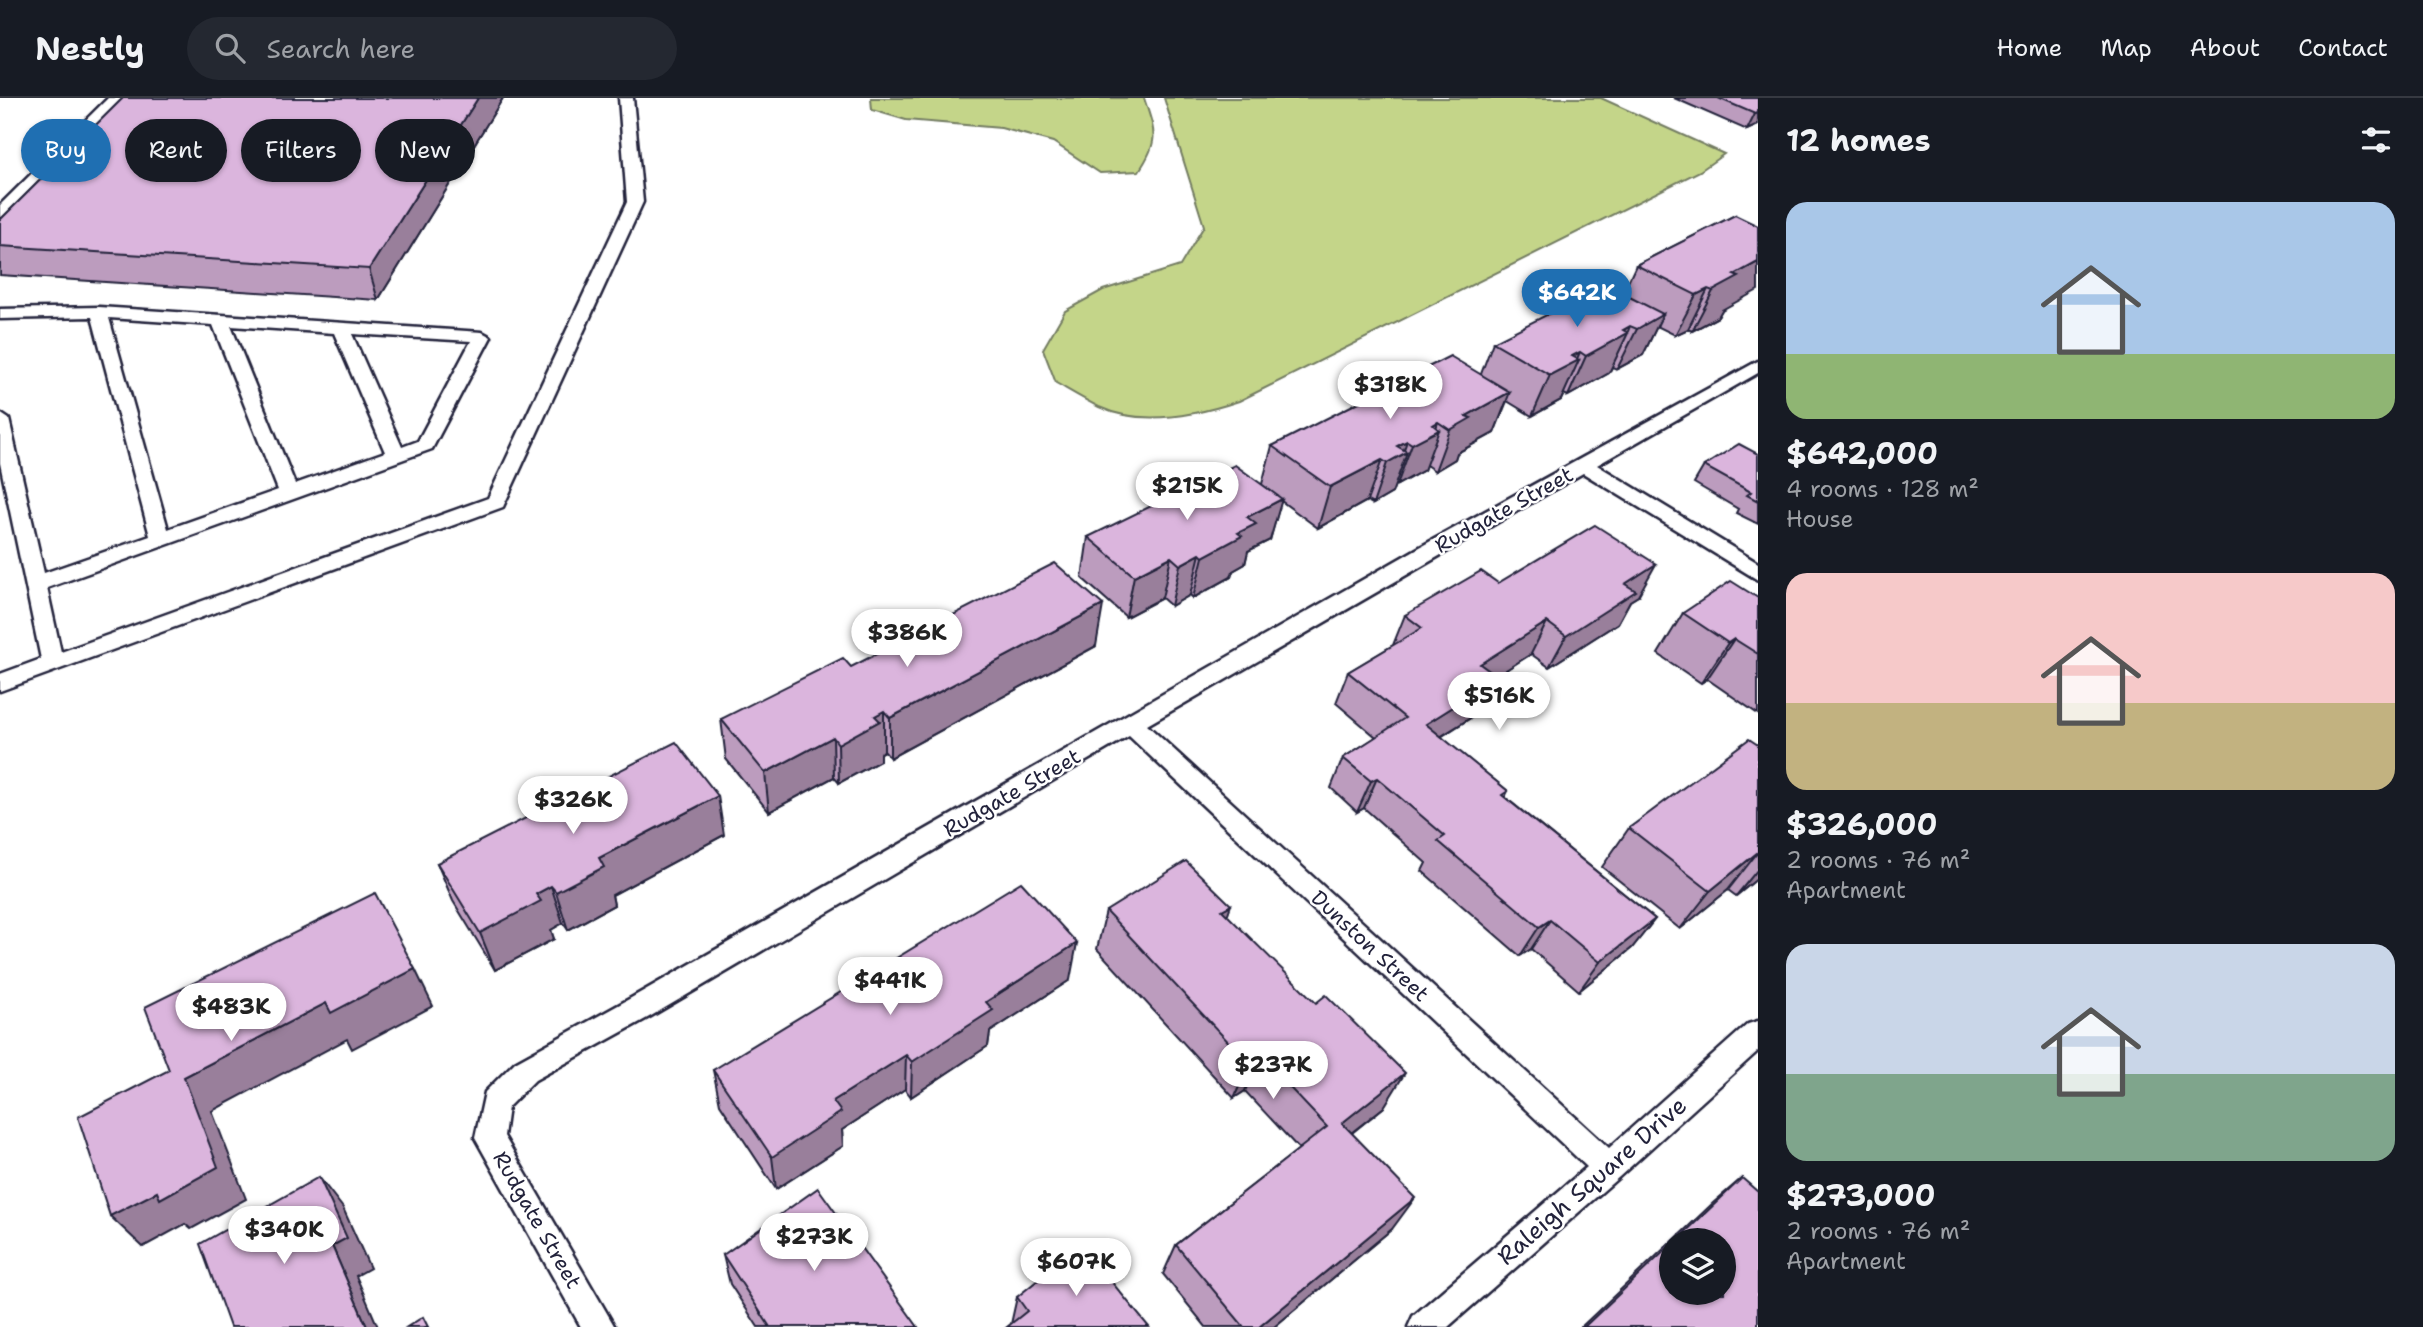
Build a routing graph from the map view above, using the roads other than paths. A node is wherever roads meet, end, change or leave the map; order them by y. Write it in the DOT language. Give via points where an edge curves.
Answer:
graph roads {
  1 [pos="116,98"];
  2 [pos="626,98"];
  3 [pos="0,214"];
  4 [pos="99,312"];
  5 [pos="0,314"];
  6 [pos="220,320"];
  7 [pos="341,328"];
  8 [pos="1758,366"];
  9 [pos="0,419"];
  10 [pos="396,455"];
  11 [pos="1584,465"];
  12 [pos="289,493"];
  13 [pos="161,539"];
  14 [pos="1758,573"];
  15 [pos="38,583"];
  16 [pos="53,664"];
  17 [pos="0,683"];
  18 [pos="1132,724"];
  19 [pos="1758,1033"];
  20 [pos="1609,1167"];
  21 [pos="599,1327"];
  22 [pos="1424,1327"];
  1 -- 3 [label="lane"];
  2 -- 16 [label="lane" via="635,202 496,502"];
  4 -- 5 [label="lane"];
  4 -- 6 [label="lane"];
  4 -- 13 [label="lane"];
  6 -- 7 [label="lane"];
  6 -- 12 [label="lane"];
  7 -- 10 [label="lane"];
  7 -- 10 [label="lane" via="482,337 425,445"];
  8 -- 11 [label="lane, Rudgate Street"];
  9 -- 15 [label="lane"];
  10 -- 12 [label="lane"];
  11 -- 14 [label="lane"];
  11 -- 18 [label="lane, Rudgate Street"];
  12 -- 13 [label="lane"];
  13 -- 15 [label="lane"];
  15 -- 16 [label="lane"];
  16 -- 17 [label="lane"];
  18 -- 20 [label="lane, Dunston Street"];
  18 -- 21 [label="lane, Rudgate Street" via="525,1071 495,1101 489,1138"];
  19 -- 20 [label="lane, Raleigh Square Drive"];
  20 -- 22 [label="lane, Raleigh Square Drive"];
}
